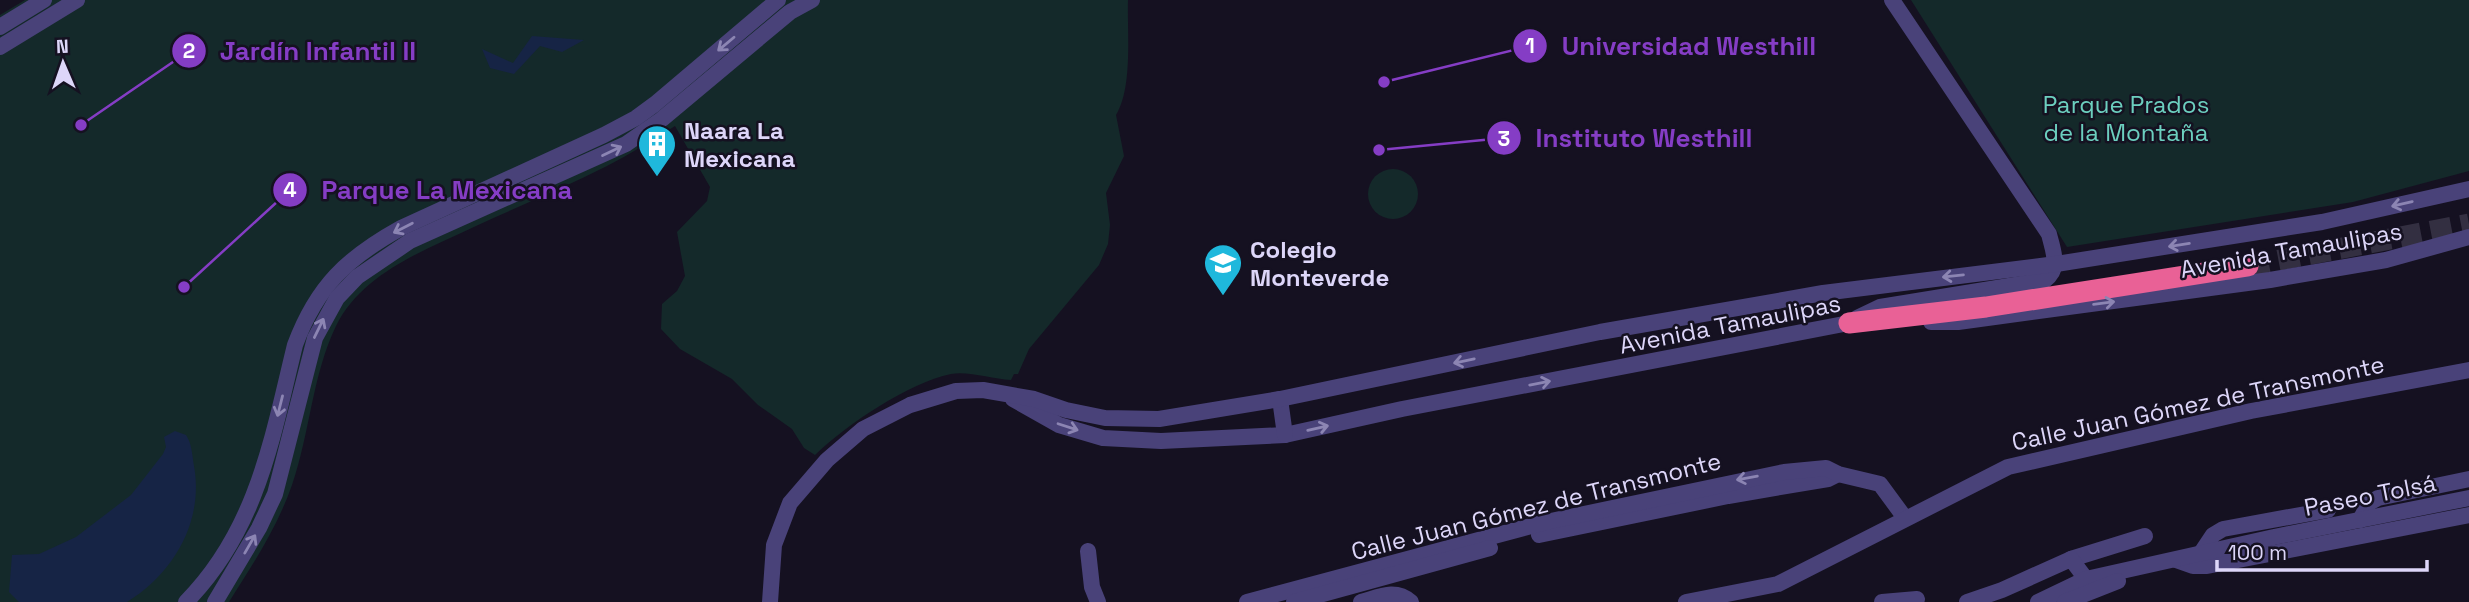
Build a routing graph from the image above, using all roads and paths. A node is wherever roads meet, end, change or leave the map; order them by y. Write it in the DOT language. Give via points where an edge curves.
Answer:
graph roads {
  1 [pos="77,0"];
  2 [pos="778,0"];
  3 [pos="812,0"];
  4 [pos="1891,3"];
  5 [pos="37,11"];
  6 [pos="0,27"];
  7 [pos="0,47"];
  8 [pos="2469,190"];
  9 [pos="2469,237"];
  10 [pos="2056,264"];
  11 [pos="2248,266"];
  12 [pos="339,283"];
  13 [pos="1849,323"];
  14 [pos="2469,370"];
  15 [pos="1008,396"];
  16 [pos="1280,399"];
  17 [pos="1286,435"];
  18 [pos="1786,479"];
  19 [pos="2469,480"];
  20 [pos="2469,498"];
  21 [pos="2329,510"];
  22 [pos="2469,515"];
  23 [pos="1905,518"];
  24 [pos="2360,520"];
  25 [pos="2145,536"];
  26 [pos="1088,551"];
  27 [pos="2201,553"];
  28 [pos="2071,559"];
  29 [pos="2174,559"];
  30 [pos="2157,570"];
  31 [pos="2086,579"];
  32 [pos="1917,599"];
  33 [pos="186,602"];
  34 [pos="215,602"];
  35 [pos="770,602"];
  36 [pos="1098,602"];
  37 [pos="1247,602"];
  38 [pos="1294,602"];
  39 [pos="1361,602"];
  40 [pos="1411,602"];
  41 [pos="1686,602"];
  42 [pos="1882,602"];
  43 [pos="1967,602"];
  44 [pos="2038,602"];
  45 [pos="2065,602"];
  1 -- 5 [label="street"];
  2 -- 12 [label="street, one-way" via="636,118 401,228 359,254"];
  12 -- 3 [label="street, one-way" via="410,241 626,144 790,12"];
  4 -- 10 [label="street" via="2049,233"];
  5 -- 6 [label="street"];
  5 -- 7 [label="street"];
  8 -- 10 [label="street, Avenida Tamaulipas, one-way" via="2322,222"];
  13 -- 9 [label="street, Avenida Tamaulipas, one-way" via="1958,322 2169,294 2386,260"];
  10 -- 13 [label="street" via="2054,274 2045,281 1880,307"];
  10 -- 16 [label="street, Avenida Tamaulipas, one-way" via="1823,293 1600,332"];
  11 -- 13 [label="highway" via="1986,307"];
  12 -- 33 [label="street, one-way" via="310,308 297,338 250,508 224,556"];
  34 -- 12 [label="street, one-way" via="275,494 314,338"];
  17 -- 13 [label="street, Avenida Tamaulipas, one-way" via="1402,408"];
  14 -- 23 [label="street, Calle Juan Gómez de Transmonte" via="2251,411 2008,467"];
  15 -- 16 [label="street, Avenida Tamaulipas" via="1105,418 1159,419"];
  15 -- 17 [label="street, Avenida Tamaulipas, one-way" via="1059,425 1103,438 1161,441"];
  15 -- 35 [label="street, Avenida Tamaulipas" via="983,390 956,391 911,405 863,429 827,460 790,503 774,545"];
  16 -- 17 [label="street"];
  18 -- 23 [label="street, Calle Juan Gómez de Transmonte" via="1826,468 1880,485"];
  18 -- 37 [label="street, Calle Juan Gómez de Transmonte, one-way" via="1546,522"];
  18 -- 38 [label="street, Calle Juan Gómez de Transmonte" via="1543,534"];
  19 -- 24 [label="street" via="2378,498 2369,503"];
  20 -- 24 [label="street, Paseo Tolsá"];
  21 -- 27 [label="street" via="2223,529"];
  22 -- 29 [label="street" via="2207,566"];
  23 -- 41 [label="street, Calle Juan Gómez de Transmonte" via="1778,584"];
  24 -- 27 [label="street, Paseo Tolsá"];
  25 -- 28 [label="street"];
  26 -- 36 [label="street"];
  27 -- 29 [label="street, Paseo Tolsá"];
  28 -- 31 [label="street"];
  28 -- 43 [label="street"];
  29 -- 31 [label="street, Paseo Tolsá"];
  30 -- 45 [label="street" via="2103,585"];
  31 -- 44 [label="street, Paseo Tolsá"];
  32 -- 42 [label="street"];
  39 -- 40 [label="street" via="1390,594"];
}
